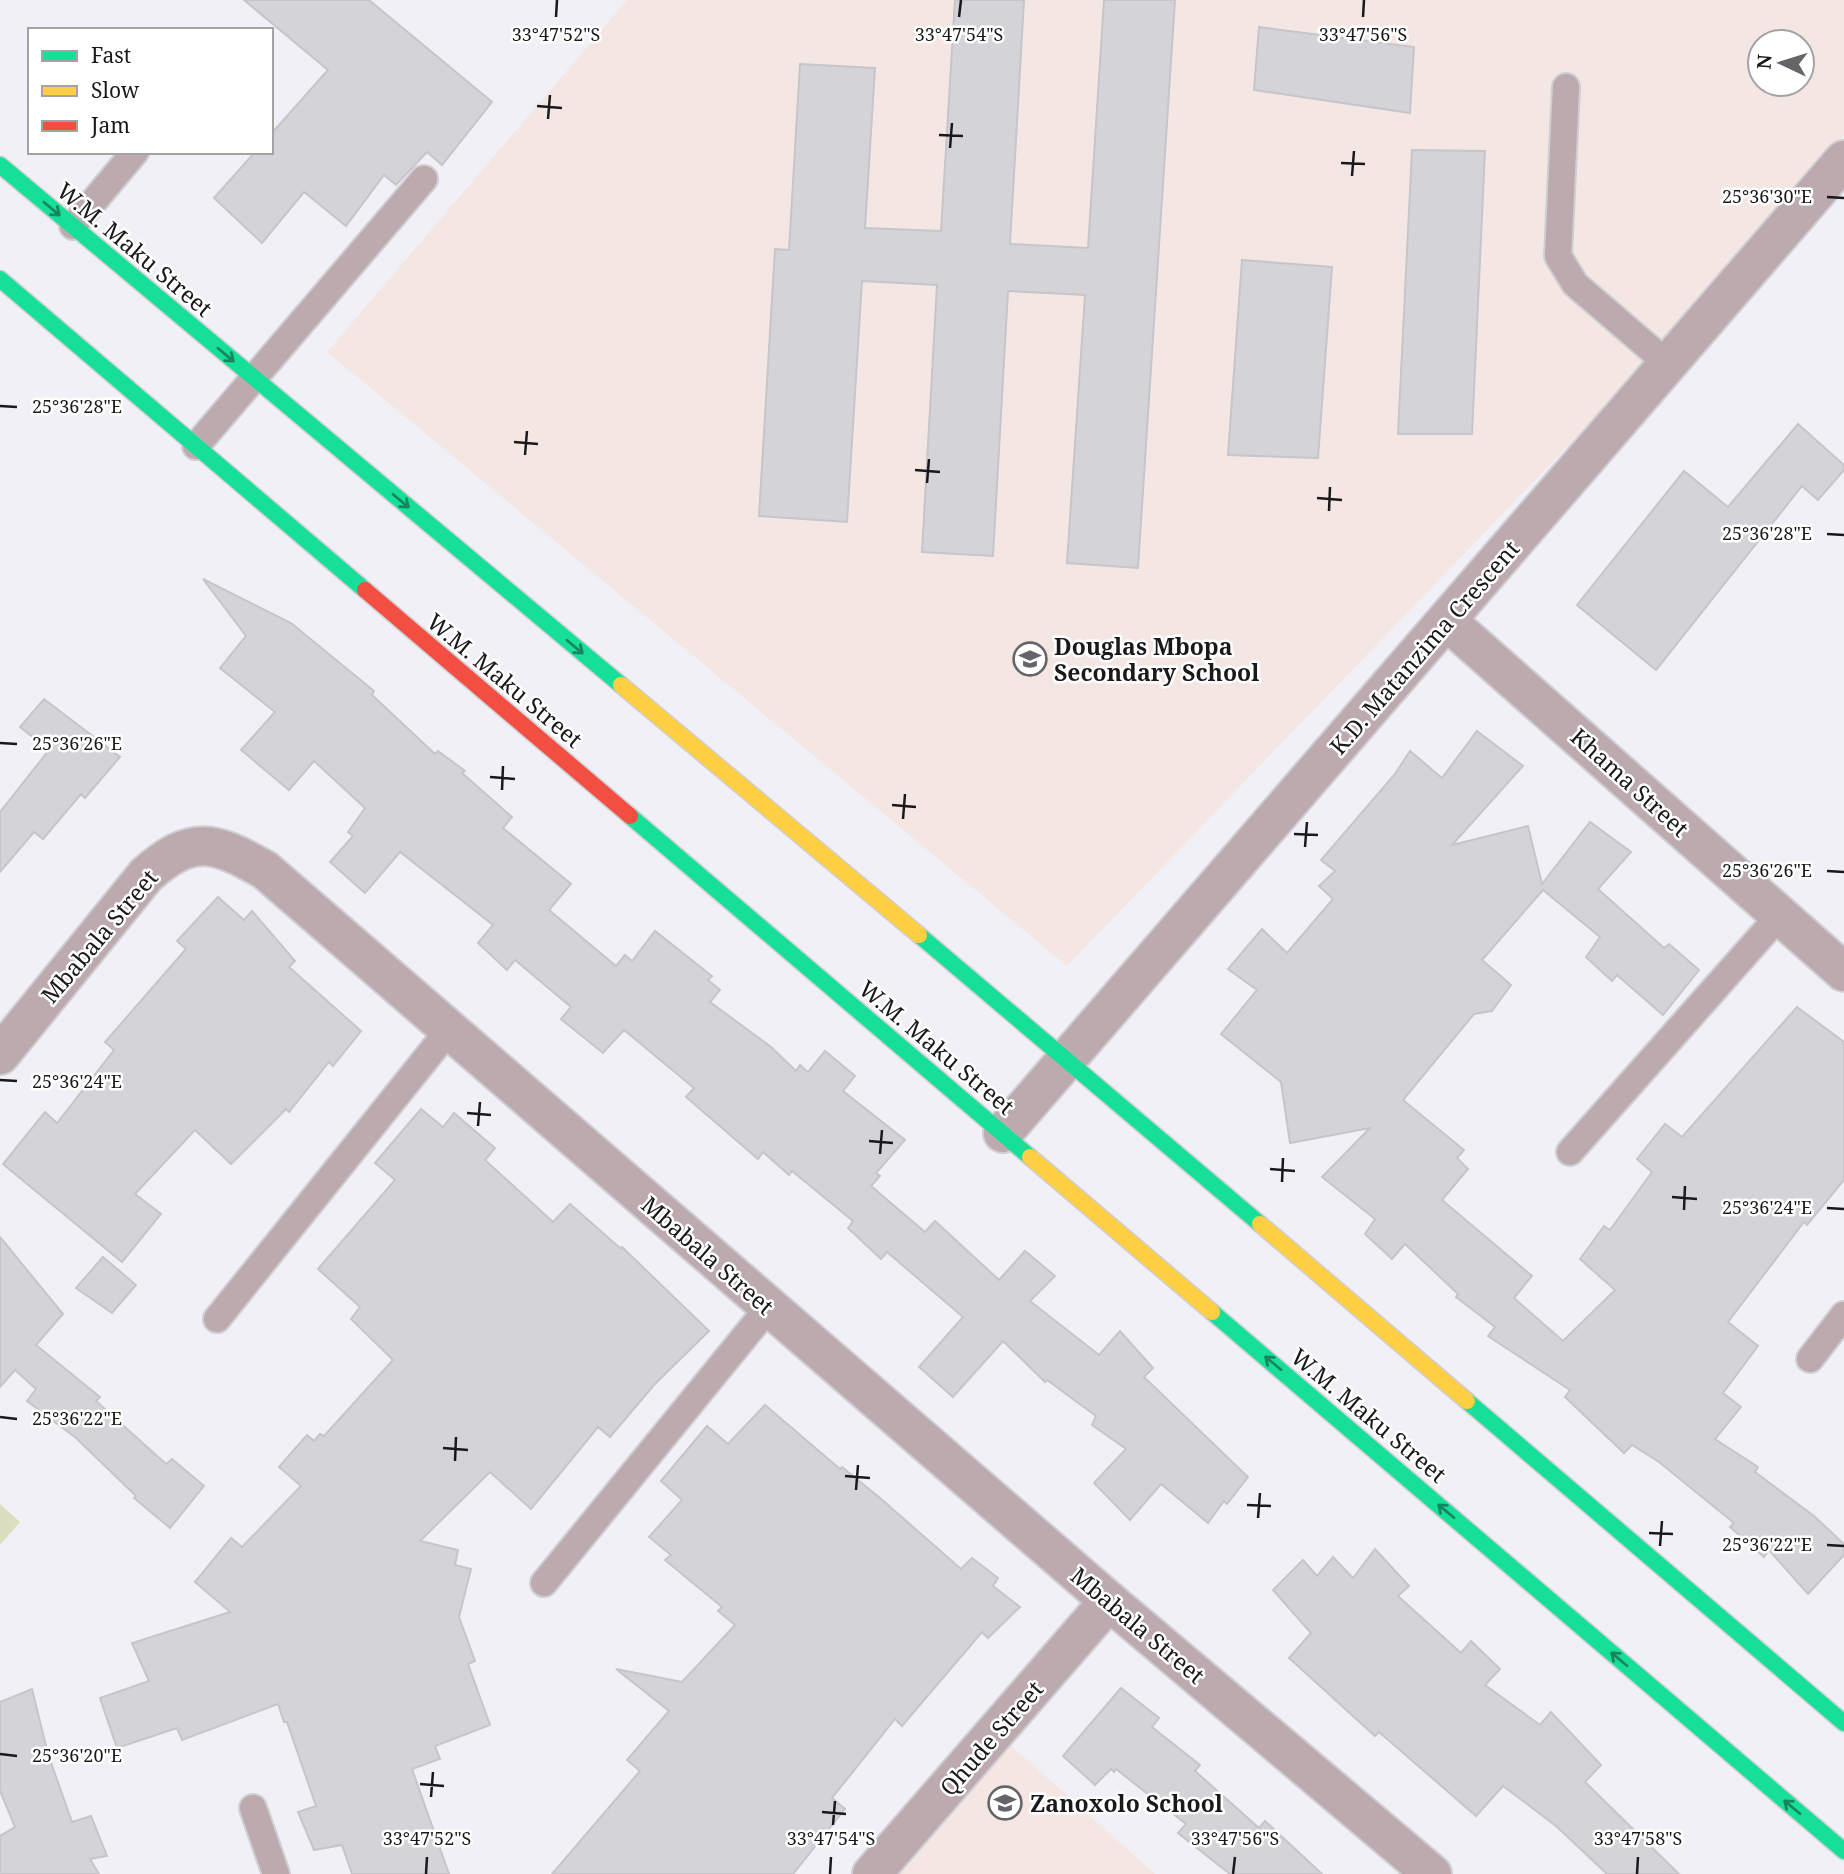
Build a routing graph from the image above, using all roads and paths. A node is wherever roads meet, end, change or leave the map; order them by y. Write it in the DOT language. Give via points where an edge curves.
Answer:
graph roads {
  1 [pos="1566,87"];
  2 [pos="133,154"];
  3 [pos="1844,160"];
  4 [pos="0,165"];
  5 [pos="425,179"];
  6 [pos="73,226"];
  7 [pos="0,279"];
  8 [pos="1668,364"];
  9 [pos="253,377"];
  10 [pos="196,446"];
  11 [pos="1447,621"];
  12 [pos="1780,915"];
  13 [pos="1844,972"];
  14 [pos="449,1030"];
  15 [pos="0,1055"];
  16 [pos="1067,1059"];
  17 [pos="1003,1133"];
  18 [pos="1570,1152"];
  19 [pos="769,1307"];
  20 [pos="1844,1315"];
  21 [pos="217,1319"];
  22 [pos="1810,1359"];
  23 [pos="544,1583"];
  24 [pos="1109,1601"];
  25 [pos="1844,1723"];
  26 [pos="253,1808"];
  27 [pos="1844,1851"];
  28 [pos="276,1874"];
  29 [pos="872,1874"];
  30 [pos="1432,1874"];
  1 -- 8 [label="lane" via="1558,256 1575,284"];
  2 -- 6 [label="lane"];
  3 -- 8 [label="street, K.D. Matanzima Crescent"];
  4 -- 6 [label="street, W.M. Maku Street, one-way"];
  5 -- 9 [label="lane"];
  6 -- 9 [label="street, W.M. Maku Street, one-way"];
  7 -- 10 [label="street, W.M. Maku Street"];
  8 -- 11 [label="street, K.D. Matanzima Crescent"];
  9 -- 10 [label="lane"];
  9 -- 16 [label="street, W.M. Maku Street, one-way"];
  10 -- 17 [label="street, W.M. Maku Street"];
  11 -- 12 [label="street, Khama Street"];
  11 -- 16 [label="street, K.D. Matanzima Crescent"];
  12 -- 13 [label="street, Khama Street"];
  12 -- 18 [label="lane"];
  14 -- 15 [label="street, Mbabala Street" via="265,870 216,846 189,846 146,875"];
  14 -- 19 [label="street, Mbabala Street"];
  14 -- 21 [label="lane"];
  16 -- 17 [label="street, K.D. Matanzima Crescent"];
  16 -- 25 [label="street, W.M. Maku Street"];
  27 -- 17 [label="street, W.M. Maku Street, one-way"];
  19 -- 23 [label="lane"];
  19 -- 24 [label="street, Mbabala Street"];
  20 -- 22 [label="lane"];
  24 -- 29 [label="street, Qhude Street"];
  24 -- 30 [label="street, Mbabala Street"];
  26 -- 28 [label="lane"];
}
